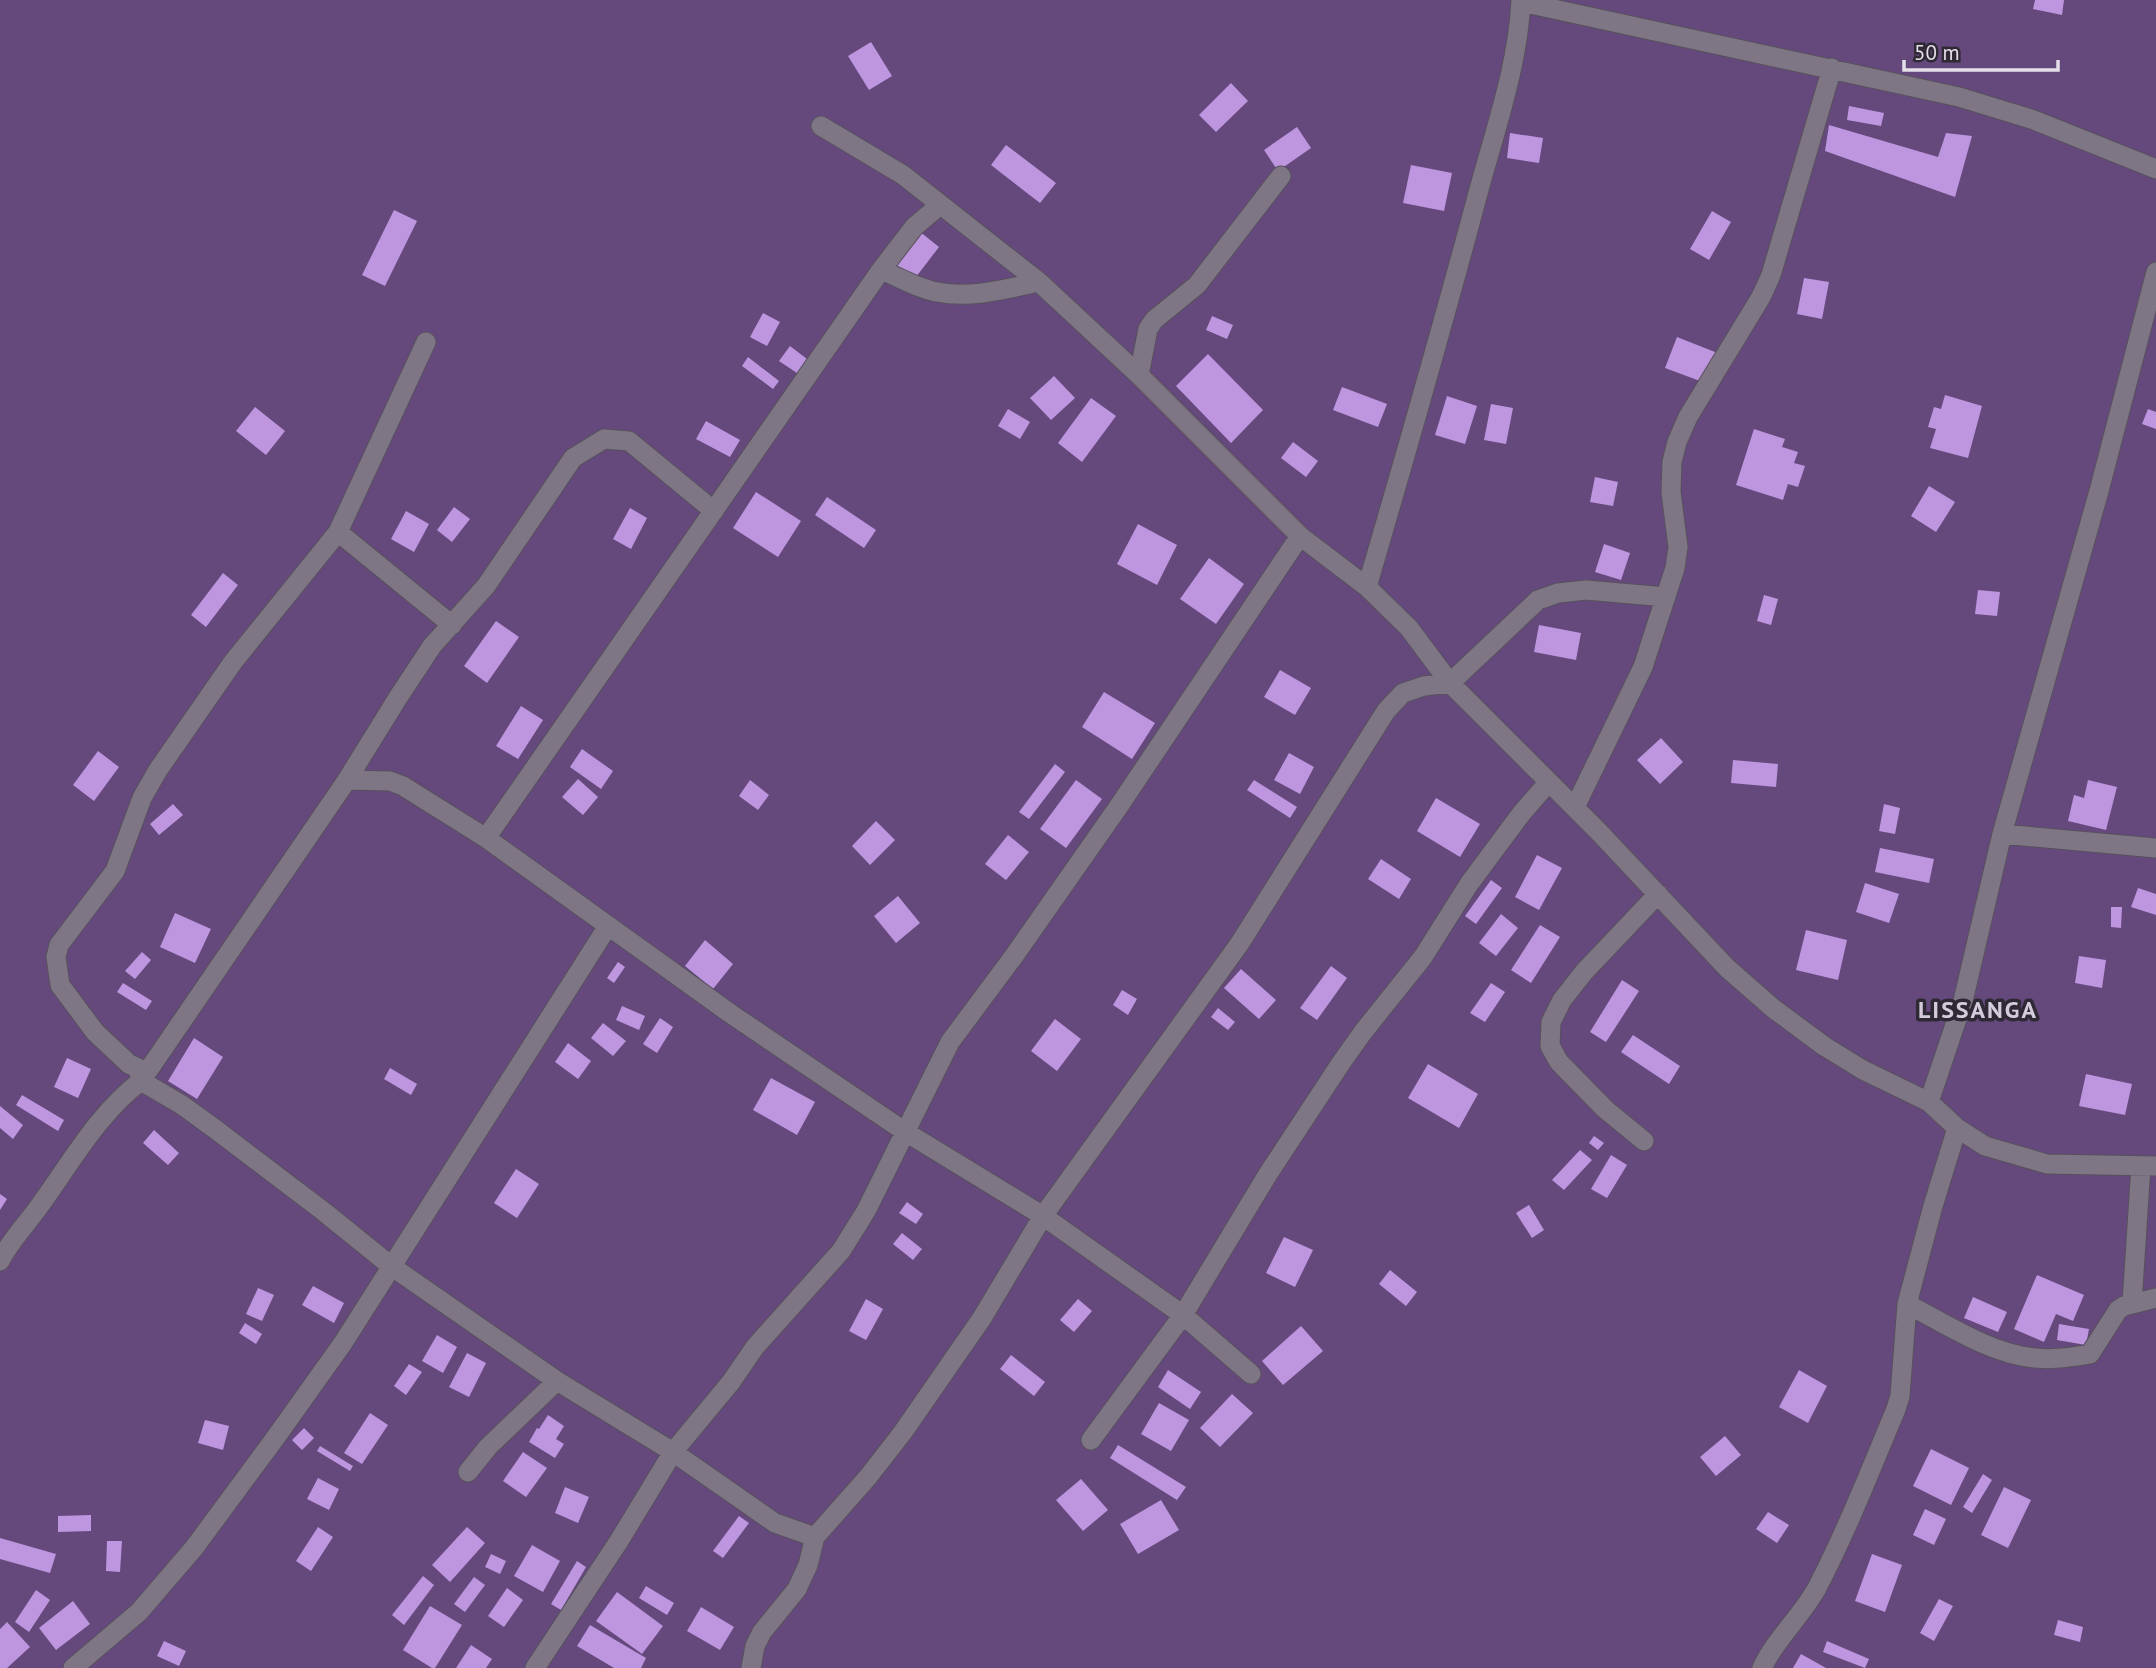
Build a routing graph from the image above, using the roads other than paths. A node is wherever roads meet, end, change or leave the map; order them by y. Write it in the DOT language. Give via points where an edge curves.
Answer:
graph roads {
  1 [pos="1521,1"];
  2 [pos="1832,68"];
  3 [pos="821,127"];
  4 [pos="2156,169"];
  5 [pos="1282,176"];
  6 [pos="940,205"];
  7 [pos="881,270"];
  8 [pos="2156,272"];
  9 [pos="1039,282"];
  10 [pos="426,342"];
  11 [pos="1139,375"];
  12 [pos="714,511"];
  13 [pos="338,532"];
  14 [pos="1300,536"];
  15 [pos="1367,587"];
  16 [pos="1666,597"];
  17 [pos="452,625"];
  18 [pos="1450,683"];
  19 [pos="347,780"];
  20 [pos="1548,783"];
  21 [pos="1575,807"];
  22 [pos="2002,834"];
  23 [pos="486,838"];
  24 [pos="2156,848"];
  25 [pos="1658,894"];
  26 [pos="608,926"];
  27 [pos="141,1081"];
  28 [pos="1929,1102"];
  29 [pos="1957,1128"];
  30 [pos="904,1131"];
  31 [pos="1644,1141"];
  32 [pos="2148,1166"];
  33 [pos="1043,1216"];
  34 [pos="0,1261"];
  35 [pos="391,1266"];
  36 [pos="2156,1298"];
  37 [pos="1907,1304"];
  38 [pos="2132,1304"];
  39 [pos="1183,1315"];
  40 [pos="1251,1374"];
  41 [pos="557,1381"];
  42 [pos="1091,1440"];
  43 [pos="673,1452"];
  44 [pos="468,1472"];
  45 [pos="815,1537"];
  46 [pos="540,1666"];
  47 [pos="73,1668"];
  48 [pos="751,1668"];
  49 [pos="1762,1668"];
  1 -- 2 [label="street"];
  1 -- 15 [label="street" via="1508,80"];
  2 -- 4 [label="street" via="1959,97 2034,120"];
  2 -- 16 [label="street" via="1761,297 1677,442 1671,492 1678,547"];
  3 -- 6 [label="street" via="903,175"];
  5 -- 11 [label="street" via="1197,285 1154,320"];
  6 -- 7 [label="street" via="915,227"];
  6 -- 9 [label="street"];
  7 -- 9 [label="street" via="934,292 956,295"];
  7 -- 12 [label="street"];
  8 -- 22 [label="street"];
  9 -- 11 [label="street"];
  10 -- 13 [label="street"];
  11 -- 14 [label="street"];
  12 -- 17 [label="street" via="628,441 604,439 573,458 485,586"];
  12 -- 23 [label="street"];
  13 -- 17 [label="street"];
  13 -- 27 [label="street" via="233,662 158,770 142,798 116,871 59,945 60,985 95,1032 138,1068"];
  14 -- 15 [label="street"];
  14 -- 30 [label="street" via="1119,806 950,1042"];
  15 -- 18 [label="street" via="1409,628"];
  16 -- 18 [label="street" via="1586,590 1538,600"];
  16 -- 21 [label="street" via="1643,667"];
  17 -- 19 [label="street" via="432,646"];
  18 -- 20 [label="street"];
  18 -- 33 [label="street" via="1403,693 1386,711 1240,943"];
  19 -- 23 [label="street" via="390,781 403,786"];
  19 -- 27 [label="street"];
  20 -- 21 [label="street"];
  20 -- 39 [label="street" via="1348,1053"];
  21 -- 25 [label="street"];
  22 -- 24 [label="street"];
  22 -- 28 [label="street" via="1963,1001"];
  23 -- 26 [label="street"];
  25 -- 28 [label="street" via="1727,968 1784,1016 1844,1058"];
  25 -- 31 [label="street" via="1584,972 1551,1022 1550,1046 1559,1062"];
  26 -- 30 [label="street"];
  26 -- 35 [label="street"];
  27 -- 34 [label="street" via="102,1120"];
  27 -- 35 [label="street" via="215,1129"];
  28 -- 29 [label="street"];
  29 -- 32 [label="street" via="1984,1146 2047,1164"];
  29 -- 37 [label="street"];
  30 -- 33 [label="street"];
  30 -- 43 [label="street" via="866,1211 841,1251 755,1347"];
  32 -- 38 [label="street"];
  33 -- 39 [label="street"];
  33 -- 45 [label="street" via="982,1318 904,1432"];
  35 -- 41 [label="street"];
  35 -- 47 [label="street" via="336,1354 194,1548 139,1612"];
  36 -- 38 [label="street"];
  37 -- 38 [label="street" via="1994,1347 2047,1359 2090,1354 2118,1310"];
  37 -- 49 [label="street" via="1896,1409 1816,1589"];
  39 -- 40 [label="street"];
  39 -- 42 [label="street"];
  41 -- 43 [label="street"];
  41 -- 44 [label="street"];
  43 -- 45 [label="street" via="775,1523"];
  43 -- 46 [label="street"];
  45 -- 48 [label="street" via="797,1589 762,1632"];
}
